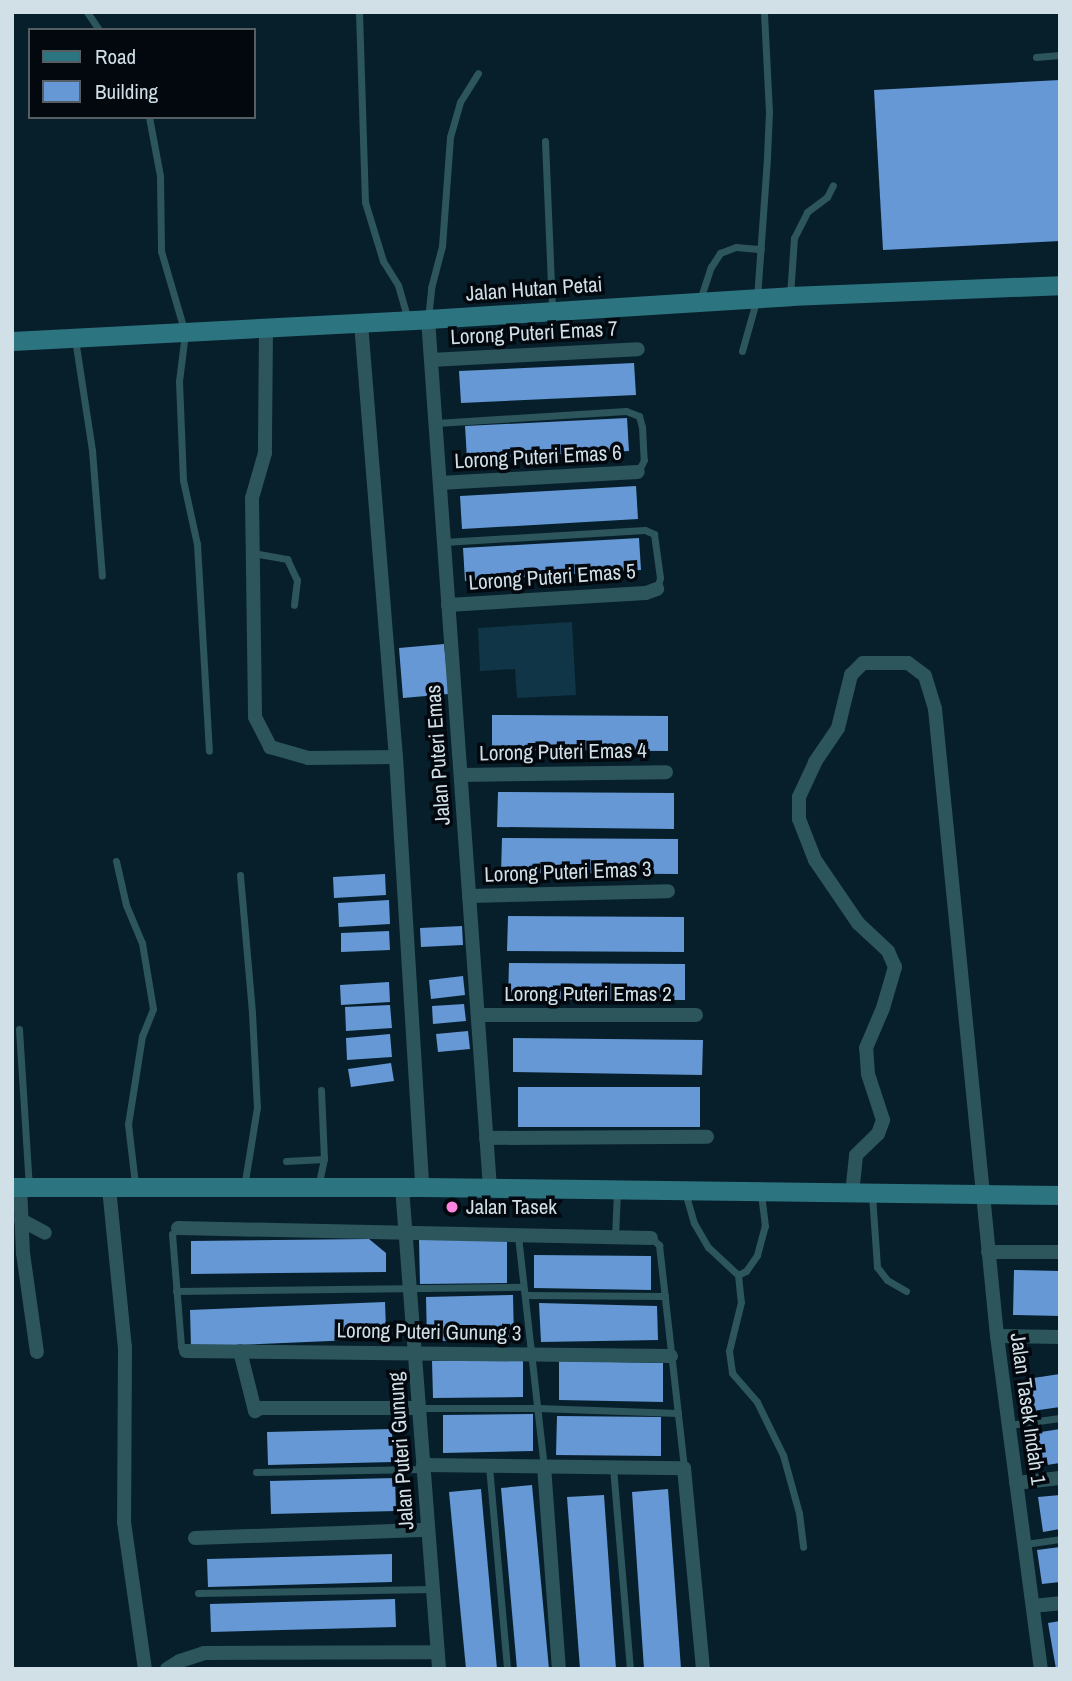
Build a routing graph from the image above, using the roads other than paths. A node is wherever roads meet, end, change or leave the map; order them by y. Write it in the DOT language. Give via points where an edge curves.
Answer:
graph roads {
  1 [pos="87,12"];
  2 [pos="359,12"];
  3 [pos="764,12"];
  4 [pos="98,28"];
  5 [pos="1060,55"];
  6 [pos="1036,57"];
  7 [pos="478,73"];
  8 [pos="149,119"];
  9 [pos="545,141"];
  10 [pos="833,185"];
  11 [pos="761,249"];
  12 [pos="1060,285"];
  13 [pos="790,296"];
  14 [pos="757,298"];
  15 [pos="700,301"];
  16 [pos="552,311"];
  17 [pos="428,319"];
  18 [pos="408,320"];
  19 [pos="362,323"];
  20 [pos="266,328"];
  21 [pos="186,333"];
  22 [pos="75,338"];
  23 [pos="12,341"];
  24 [pos="638,349"];
  25 [pos="742,351"];
  26 [pos="431,360"];
  27 [pos="436,423"];
  28 [pos="638,472"];
  29 [pos="440,483"];
  30 [pos="444,542"];
  31 [pos="253,553"];
  32 [pos="102,576"];
  33 [pos="657,589"];
  34 [pos="294,605"];
  35 [pos="448,605"];
  36 [pos="209,751"];
  37 [pos="396,757"];
  38 [pos="666,772"];
  39 [pos="461,775"];
  40 [pos="116,861"];
  41 [pos="240,875"];
  42 [pos="668,891"];
  43 [pos="469,896"];
  44 [pos="696,1014"];
  45 [pos="479,1015"];
  46 [pos="19,1029"];
  47 [pos="321,1090"];
  48 [pos="708,1137"];
  49 [pos="486,1138"];
  50 [pos="324,1159"];
  51 [pos="286,1161"];
  52 [pos="20,1187"];
  53 [pos="244,1187"];
  54 [pos="318,1187"];
  55 [pos="402,1187"];
  56 [pos="422,1187"];
  57 [pos="109,1188"];
  58 [pos="136,1188"];
  59 [pos="490,1188"];
  60 [pos="617,1191"];
  61 [pos="685,1192"];
  62 [pos="761,1192"];
  63 [pos="862,1195"];
  64 [pos="1060,1195"];
  65 [pos="985,1197"];
  66 [pos="21,1220"];
  67 [pos="178,1228"];
  68 [pos="45,1233"];
  69 [pos="405,1233"];
  70 [pos="518,1235"];
  71 [pos="615,1237"];
  72 [pos="651,1238"];
  73 [pos="988,1252"];
  74 [pos="1060,1252"];
  75 [pos="738,1275"];
  76 [pos="410,1287"];
  77 [pos="176,1291"];
  78 [pos="524,1291"];
  79 [pos="906,1291"];
  80 [pos="665,1296"];
  81 [pos="997,1336"];
  82 [pos="1060,1337"];
  83 [pos="186,1350"];
  84 [pos="240,1351"];
  85 [pos="37,1352"];
  86 [pos="415,1353"];
  87 [pos="532,1354"];
  88 [pos="671,1356"];
  89 [pos="419,1408"];
  90 [pos="538,1408"];
  91 [pos="678,1413"];
  92 [pos="1060,1418"];
  93 [pos="1009,1425"];
  94 [pos="489,1466"];
  95 [pos="544,1466"];
  96 [pos="423,1467"];
  97 [pos="613,1467"];
  98 [pos="684,1468"];
  99 [pos="256,1472"];
  100 [pos="1060,1478"];
  101 [pos="1016,1483"];
  102 [pos="428,1530"];
  103 [pos="195,1538"];
  104 [pos="1060,1539"];
  105 [pos="1024,1544"];
  106 [pos="803,1547"];
  107 [pos="433,1589"];
  108 [pos="198,1593"];
  109 [pos="1060,1602"];
  110 [pos="1033,1606"];
  111 [pos="437,1652"];
  112 [pos="145,1669"];
  113 [pos="167,1669"];
  114 [pos="439,1669"];
  115 [pos="506,1669"];
  116 [pos="559,1669"];
  117 [pos="630,1669"];
  118 [pos="703,1669"];
  119 [pos="1041,1669"];
  1 -- 4 [label="lane"];
  2 -- 18 [label="lane" via="365,202"];
  3 -- 11 [label="lane" via="769,111"];
  5 -- 6 [label="lane"];
  7 -- 17 [label="lane" via="460,102 450,138 442,246"];
  8 -- 21 [label="lane" via="160,176 161,251"];
  9 -- 16 [label="lane"];
  10 -- 13 [label="lane" via="827,197 807,212 794,237"];
  11 -- 14 [label="lane"];
  11 -- 15 [label="lane" via="736,247 720,253"];
  12 -- 13 [label="street, Jalan Hutan Petai"];
  13 -- 14 [label="street, Jalan Hutan Petai"];
  14 -- 15 [label="street, Jalan Hutan Petai"];
  14 -- 25 [label="lane"];
  15 -- 16 [label="street, Jalan Hutan Petai"];
  16 -- 17 [label="street, Jalan Hutan Petai"];
  17 -- 18 [label="street, Jalan Hutan Petai"];
  17 -- 26 [label="street, Jalan Puteri Emas"];
  18 -- 19 [label="street, Jalan Hutan Petai"];
  19 -- 20 [label="street, Jalan Hutan Petai"];
  19 -- 37 [label="street"];
  20 -- 21 [label="street, Jalan Hutan Petai"];
  20 -- 31 [label="street" via="265,453 252,498"];
  21 -- 22 [label="street, Jalan Hutan Petai"];
  21 -- 36 [label="lane" via="180,381 183,480 197,544"];
  22 -- 23 [label="street, Jalan Hutan Petai"];
  22 -- 32 [label="lane" via="92,450"];
  24 -- 26 [label="street, Lorong Puteri Emas 7"];
  26 -- 27 [label="street, Jalan Puteri Emas"];
  27 -- 28 [label="lane" via="626,411 639,415 642,427 644,460"];
  27 -- 29 [label="street, Jalan Puteri Emas"];
  28 -- 29 [label="street, Lorong Puteri Emas 6"];
  29 -- 30 [label="street, Jalan Puteri Emas"];
  30 -- 33 [label="lane" via="645,530 654,534 660,578"];
  30 -- 35 [label="street, Jalan Puteri Emas"];
  31 -- 34 [label="lane" via="288,559 297,580"];
  31 -- 37 [label="street" via="254,717 270,747 308,758"];
  33 -- 35 [label="street, Lorong Puteri Emas 5"];
  35 -- 39 [label="street, Jalan Puteri Emas"];
  37 -- 56 [label="street"];
  38 -- 39 [label="street, Lorong Puteri Emas 4"];
  39 -- 43 [label="street, Jalan Puteri Emas"];
  40 -- 58 [label="lane" via="126,905 142,943 153,1009 142,1036 128,1124"];
  41 -- 53 [label="lane" via="257,1107"];
  42 -- 43 [label="street, Lorong Puteri Emas 3"];
  43 -- 45 [label="street, Jalan Puteri Emas"];
  44 -- 45 [label="street, Lorong Puteri Emas 2"];
  45 -- 49 [label="street, Jalan Puteri Emas"];
  46 -- 52 [label="lane"];
  47 -- 50 [label="lane"];
  48 -- 49 [label="street"];
  49 -- 59 [label="street, Jalan Puteri Emas"];
  50 -- 51 [label="lane"];
  50 -- 54 [label="lane"];
  52 -- 57 [label="street"];
  52 -- 66 [label="street"];
  53 -- 54 [label="street"];
  53 -- 58 [label="street"];
  54 -- 55 [label="street"];
  55 -- 56 [label="street"];
  55 -- 69 [label="street, Jalan Puteri Gunung"];
  56 -- 59 [label="street"];
  57 -- 58 [label="street"];
  57 -- 112 [label="street" via="125,1348 124,1522"];
  59 -- 60 [label="street"];
  60 -- 61 [label="street"];
  60 -- 71 [label="lane"];
  61 -- 62 [label="street"];
  61 -- 75 [label="lane" via="694,1223 708,1247"];
  62 -- 63 [label="street"];
  62 -- 75 [label="lane" via="765,1226 757,1255"];
  63 -- 65 [label="street"];
  63 -- 65 [label="street, Jalan Tasek Indah 1" via="856,1155 878,1134 883,1120 866,1048 895,967 888,951 858,923 815,860 799,819 799,797 838,727 851,675 863,663 908,663 925,676 935,709"];
  63 -- 79 [label="lane" via="877,1267 887,1280"];
  64 -- 65 [label="street"];
  65 -- 73 [label="street, Jalan Tasek Indah 1"];
  66 -- 68 [label="street"];
  66 -- 85 [label="street"];
  67 -- 69 [label="street"];
  67 -- 77 [label="lane" via="172,1234"];
  69 -- 70 [label="street"];
  69 -- 76 [label="street, Jalan Puteri Gunung"];
  70 -- 71 [label="street"];
  70 -- 78 [label="lane"];
  71 -- 72 [label="street"];
  72 -- 80 [label="lane" via="659,1245"];
  73 -- 74 [label="street"];
  73 -- 81 [label="street, Jalan Tasek Indah 1"];
  75 -- 106 [label="lane" via="741,1302 729,1351 732,1373 757,1402 783,1455"];
  76 -- 77 [label="lane"];
  76 -- 78 [label="lane"];
  76 -- 86 [label="street, Jalan Puteri Gunung"];
  77 -- 83 [label="lane" via="181,1347"];
  78 -- 80 [label="lane"];
  78 -- 87 [label="lane"];
  80 -- 88 [label="lane"];
  81 -- 82 [label="street"];
  81 -- 93 [label="street, Jalan Tasek Indah 1"];
  83 -- 84 [label="street, Lorong Puteri Gunung 3"];
  84 -- 86 [label="street, Lorong Puteri Gunung 3"];
  84 -- 89 [label="street" via="254,1411"];
  86 -- 87 [label="street, Lorong Puteri Gunung 3"];
  86 -- 89 [label="street, Jalan Puteri Gunung"];
  87 -- 88 [label="street, Lorong Puteri Gunung 3"];
  87 -- 90 [label="lane"];
  88 -- 91 [label="lane"];
  89 -- 90 [label="lane"];
  89 -- 96 [label="street, Jalan Puteri Gunung"];
  90 -- 91 [label="lane"];
  90 -- 95 [label="lane"];
  91 -- 98 [label="lane"];
  92 -- 93 [label="lane"];
  93 -- 101 [label="street, Jalan Tasek Indah 1"];
  94 -- 95 [label="street"];
  94 -- 96 [label="street"];
  94 -- 115 [label="lane"];
  95 -- 97 [label="street"];
  95 -- 116 [label="street"];
  96 -- 99 [label="lane"];
  96 -- 102 [label="street, Jalan Puteri Gunung"];
  97 -- 98 [label="street"];
  97 -- 117 [label="lane"];
  98 -- 118 [label="street"];
  100 -- 101 [label="street"];
  101 -- 105 [label="street, Jalan Tasek Indah 1"];
  102 -- 103 [label="street"];
  102 -- 107 [label="street, Jalan Puteri Gunung"];
  104 -- 105 [label="lane"];
  105 -- 110 [label="street, Jalan Tasek Indah 1"];
  107 -- 108 [label="lane"];
  107 -- 111 [label="street, Jalan Puteri Gunung"];
  109 -- 110 [label="street"];
  110 -- 119 [label="street, Jalan Tasek Indah 1"];
  111 -- 113 [label="street" via="204,1653"];
  111 -- 114 [label="street, Jalan Puteri Gunung"];
}
